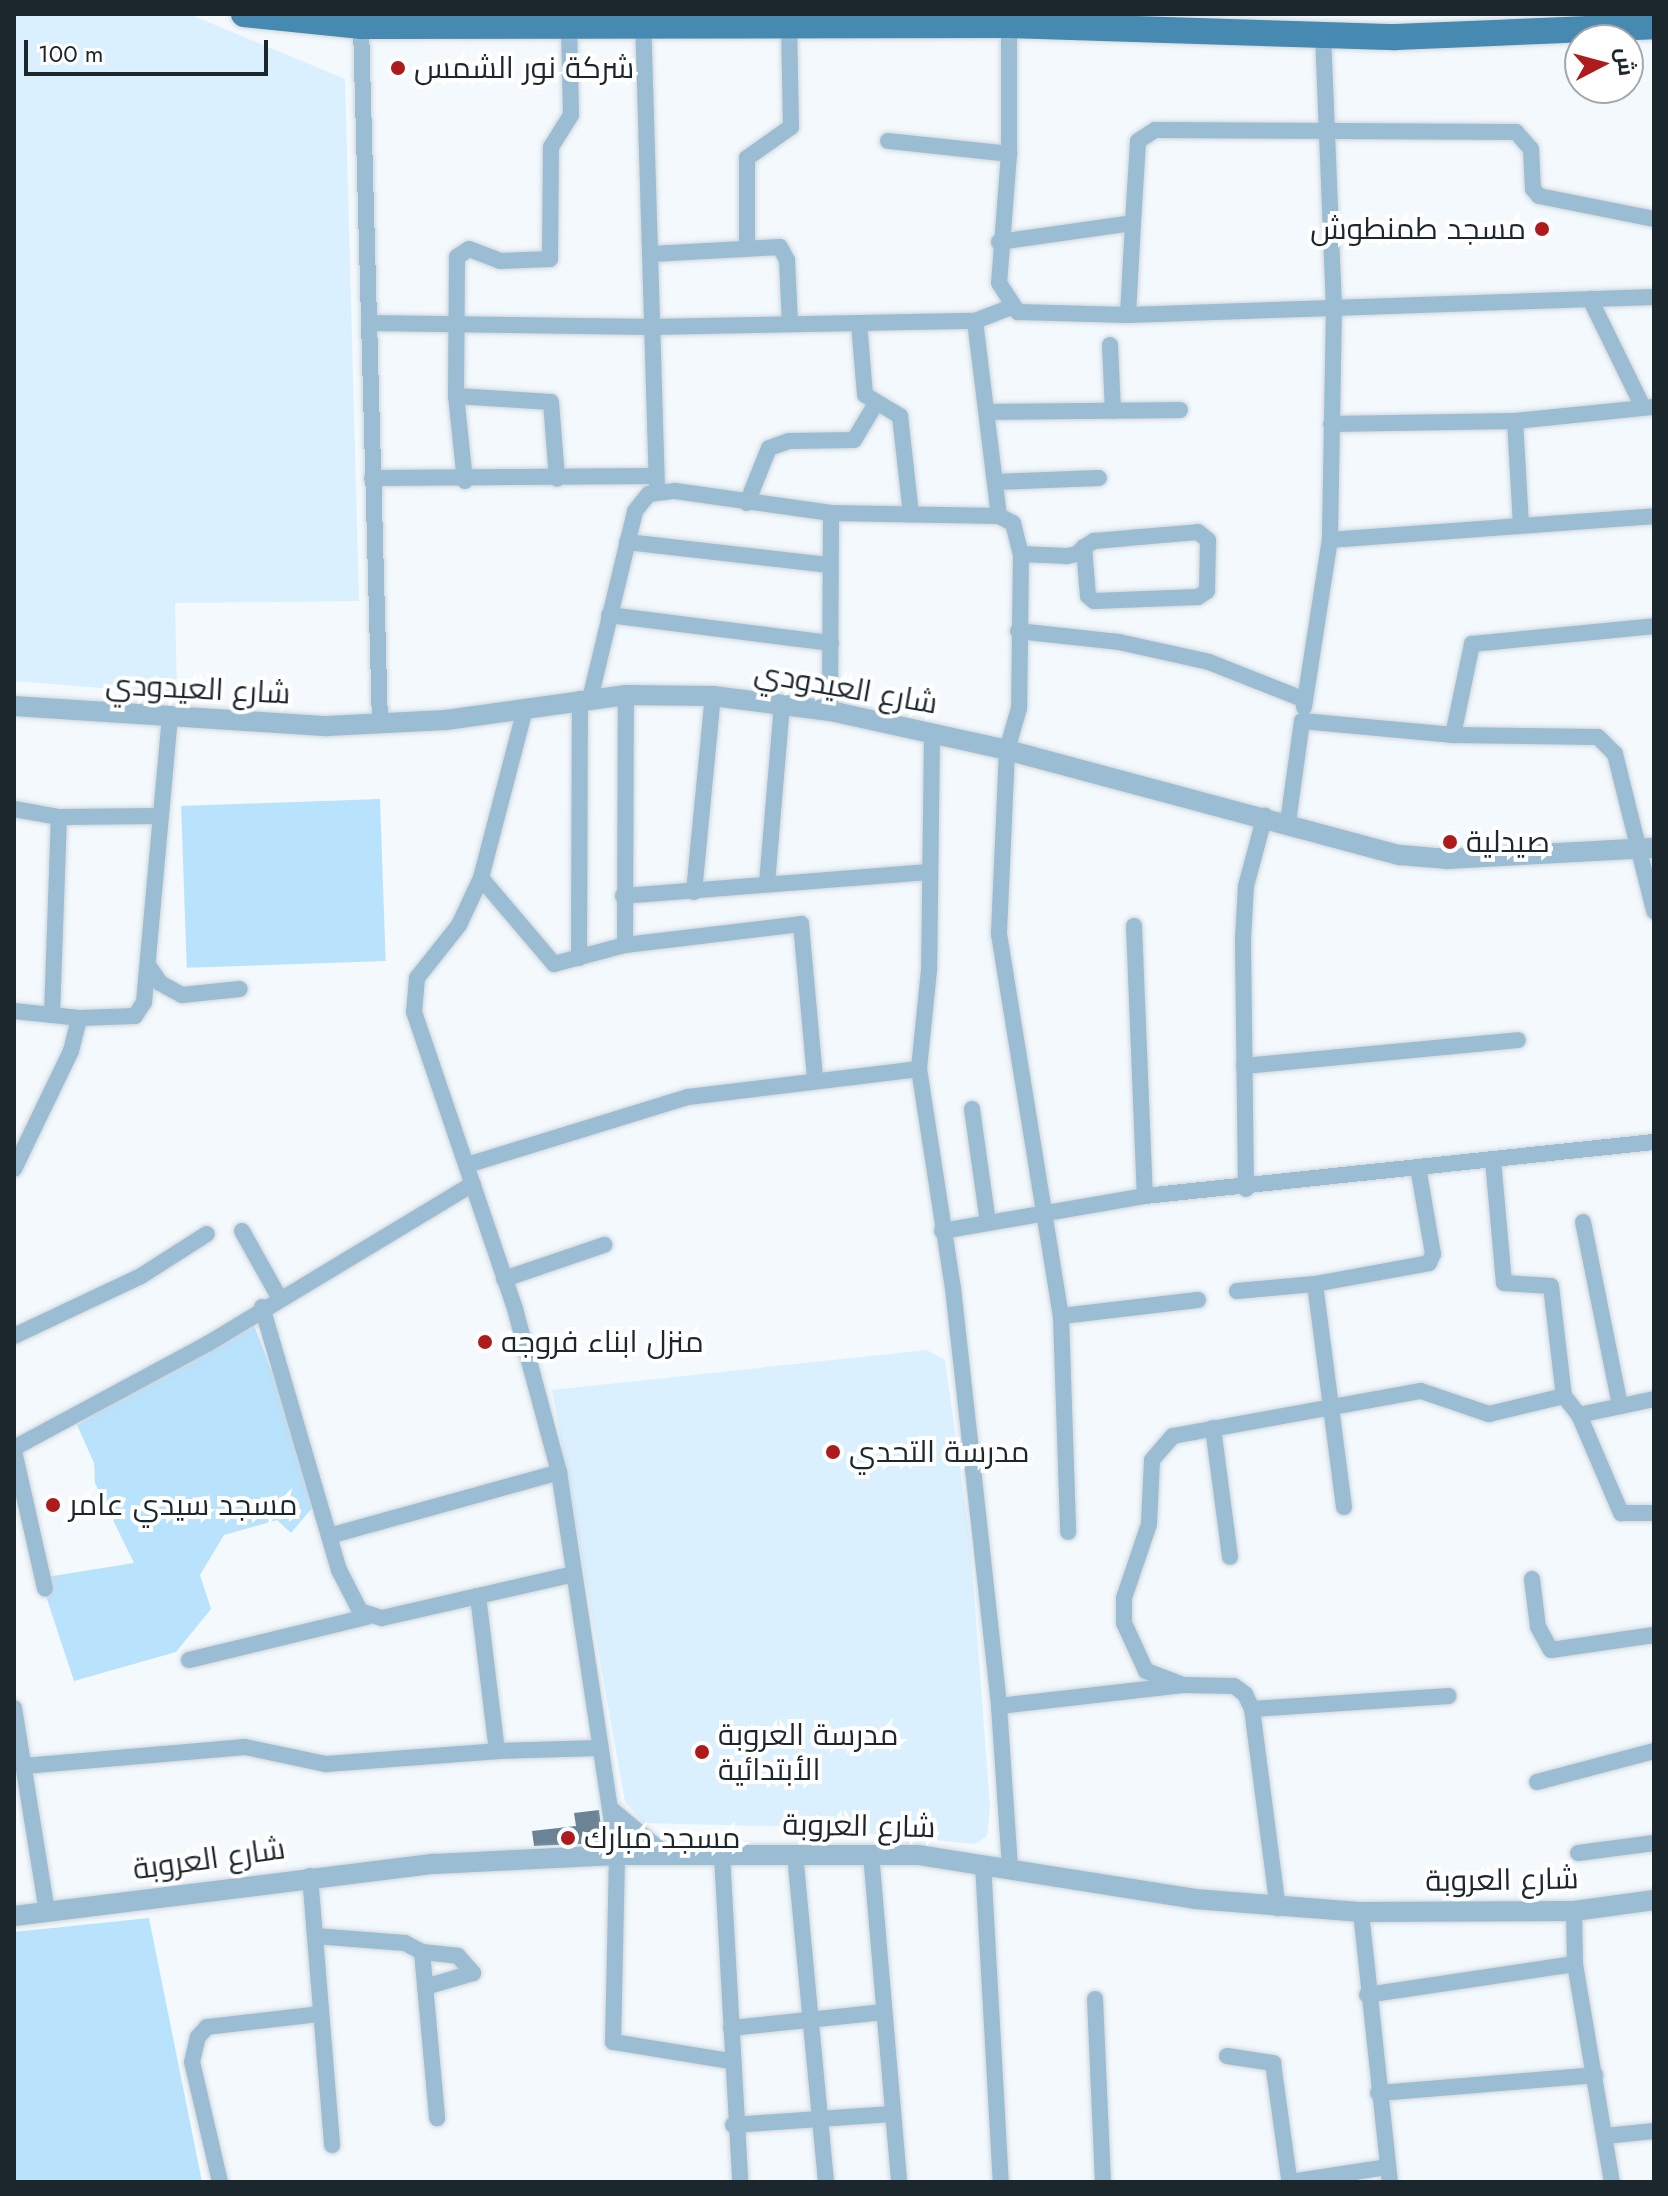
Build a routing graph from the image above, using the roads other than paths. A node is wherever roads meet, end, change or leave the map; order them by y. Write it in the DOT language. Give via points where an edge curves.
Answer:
graph roads {
  1 [pos="244,14"];
  2 [pos="288,18"];
  3 [pos="643,20"];
  4 [pos="1008,20"];
  5 [pos="361,26"];
  6 [pos="569,26"];
  7 [pos="1396,26"];
  8 [pos="1654,26"];
  9 [pos="789,27"];
  10 [pos="1323,34"];
  11 [pos="1326,129"];
  12 [pos="888,141"];
  13 [pos="1009,154"];
  14 [pos="1654,219"];
  15 [pos="1133,223"];
  16 [pos="999,242"];
  17 [pos="747,247"];
  18 [pos="652,254"];
  19 [pos="1654,297"];
  20 [pos="1590,299"];
  21 [pos="1011,307"];
  22 [pos="1334,307"];
  23 [pos="1128,315"];
  24 [pos="975,321"];
  25 [pos="369,323"];
  26 [pos="859,323"];
  27 [pos="455,324"];
  28 [pos="790,324"];
  29 [pos="650,327"];
  30 [pos="1110,345"];
  31 [pos="456,396"];
  32 [pos="875,405"];
  33 [pos="1648,407"];
  34 [pos="1180,410"];
  35 [pos="1113,411"];
  36 [pos="987,412"];
  37 [pos="1515,421"];
  38 [pos="1331,424"];
  39 [pos="372,478"];
  40 [pos="1099,478"];
  41 [pos="557,479"];
  42 [pos="465,481"];
  43 [pos="995,482"];
  44 [pos="656,484"];
  45 [pos="747,503"];
  46 [pos="831,513"];
  47 [pos="911,514"];
  48 [pos="999,516"];
  49 [pos="1654,516"];
  50 [pos="1521,524"];
  51 [pos="1330,540"];
  52 [pos="627,542"];
  53 [pos="1084,547"];
  54 [pos="1021,554"];
  55 [pos="830,565"];
  56 [pos="609,615"];
  57 [pos="1654,626"];
  58 [pos="1018,631"];
  59 [pos="831,643"];
  60 [pos="626,695"];
  61 [pos="713,696"];
  62 [pos="585,699"];
  63 [pos="1305,700"];
  64 [pos="782,704"];
  65 [pos="14,706"];
  66 [pos="525,709"];
  67 [pos="830,711"];
  68 [pos="170,719"];
  69 [pos="1302,721"];
  70 [pos="380,724"];
  71 [pos="932,734"];
  72 [pos="1453,735"];
  73 [pos="1007,750"];
  74 [pos="14,809"];
  75 [pos="1265,815"];
  76 [pos="158,816"];
  77 [pos="59,817"];
  78 [pos="1288,822"];
  79 [pos="1648,848"];
  80 [pos="927,872"];
  81 [pos="481,878"];
  82 [pos="767,883"];
  83 [pos="694,892"];
  84 [pos="623,896"];
  85 [pos="1654,911"];
  86 [pos="1134,926"];
  87 [pos="625,945"];
  88 [pos="579,958"];
  89 [pos="148,965"];
  90 [pos="240,989"];
  91 [pos="14,1011"];
  92 [pos="52,1015"];
  93 [pos="79,1018"];
  94 [pos="1518,1040"];
  95 [pos="1244,1066"];
  96 [pos="919,1069"];
  97 [pos="815,1077"];
  98 [pos="972,1109"];
  99 [pos="21,1135"];
  100 [pos="1654,1142"];
  101 [pos="1493,1160"];
  102 [pos="467,1165"];
  103 [pos="1418,1167"];
  104 [pos="14,1169"];
  105 [pos="473,1184"];
  106 [pos="1246,1189"];
  107 [pos="1145,1196"];
  108 [pos="1048,1212"];
  109 [pos="1583,1222"];
  110 [pos="988,1223"];
  111 [pos="242,1231"];
  112 [pos="942,1231"];
  113 [pos="207,1234"];
  114 [pos="604,1245"];
  115 [pos="504,1279"];
  116 [pos="1315,1284"];
  117 [pos="1237,1291"];
  118 [pos="280,1299"];
  119 [pos="1198,1300"];
  120 [pos="262,1307"];
  121 [pos="1061,1316"];
  122 [pos="14,1336"];
  123 [pos="1564,1396"];
  124 [pos="1654,1399"];
  125 [pos="1620,1406"];
  126 [pos="1331,1410"];
  127 [pos="1579,1415"];
  128 [pos="1213,1428"];
  129 [pos="14,1449"];
  130 [pos="559,1472"];
  131 [pos="1344,1507"];
  132 [pos="1654,1513"];
  133 [pos="1068,1532"];
  134 [pos="329,1536"];
  135 [pos="1230,1557"];
  136 [pos="574,1574"];
  137 [pos="1532,1579"];
  138 [pos="45,1589"];
  139 [pos="478,1596"];
  140 [pos="367,1617"];
  141 [pos="1654,1635"];
  142 [pos="189,1660"];
  143 [pos="1183,1685"];
  144 [pos="1449,1696"];
  145 [pos="999,1706"];
  146 [pos="14,1708"];
  147 [pos="1252,1709"];
  148 [pos="599,1748"];
  149 [pos="497,1751"];
  150 [pos="1654,1751"];
  151 [pos="24,1766"];
  152 [pos="1537,1782"];
  153 [pos="611,1809"];
  154 [pos="1654,1843"];
  155 [pos="1578,1853"];
  156 [pos="795,1854"];
  157 [pos="871,1854"];
  158 [pos="617,1855"];
  159 [pos="722,1855"];
  160 [pos="668,1856"];
  161 [pos="983,1864"];
  162 [pos="1010,1869"];
  163 [pos="310,1876"];
  164 [pos="1654,1900"];
  165 [pos="1278,1908"];
  166 [pos="47,1911"];
  167 [pos="1574,1911"];
  168 [pos="1361,1912"];
  169 [pos="14,1916"];
  170 [pos="315,1936"];
  171 [pos="422,1952"];
  172 [pos="1575,1964"];
  173 [pos="425,1987"];
  174 [pos="1367,1995"];
  175 [pos="1095,1999"];
  176 [pos="883,2012"];
  177 [pos="319,2014"];
  178 [pos="813,2021"];
  179 [pos="731,2028"];
  180 [pos="1227,2056"];
  181 [pos="730,2061"];
  182 [pos="1595,2075"];
  183 [pos="1378,2093"];
  184 [pos="891,2114"];
  185 [pos="437,2118"];
  186 [pos="818,2122"];
  187 [pos="733,2125"];
  188 [pos="1654,2131"];
  189 [pos="1605,2136"];
  190 [pos="332,2145"];
  191 [pos="1389,2175"];
  192 [pos="1289,2180"];
  193 [pos="220,2182"];
  194 [pos="740,2182"];
  195 [pos="826,2182"];
  196 [pos="899,2182"];
  197 [pos="1001,2182"];
  198 [pos="1103,2182"];
  199 [pos="1612,2182"];
  1 -- 2 [label="main road"];
  2 -- 5 [label="main road"];
  3 -- 6 [label="main road"];
  3 -- 9 [label="main road"];
  3 -- 18 [label="street"];
  4 -- 9 [label="main road"];
  4 -- 10 [label="main road"];
  4 -- 13 [label="street"];
  5 -- 6 [label="main road"];
  5 -- 25 [label="street"];
  6 -- 27 [label="street" via="571,115 551,147 550,259 500,261 469,249 457,257"];
  7 -- 8 [label="main road"];
  7 -- 10 [label="main road"];
  9 -- 17 [label="street" via="791,127 747,158"];
  10 -- 11 [label="street"];
  11 -- 14 [label="street" via="1516,132 1531,149 1533,189 1539,196"];
  11 -- 15 [label="street" via="1143,133"];
  11 -- 22 [label="street"];
  12 -- 13 [label="street"];
  13 -- 16 [label="street"];
  15 -- 16 [label="street"];
  15 -- 23 [label="street"];
  16 -- 21 [label="street" via="1000,289"];
  17 -- 18 [label="street"];
  17 -- 28 [label="street" via="774,246 785,253"];
  18 -- 29 [label="street"];
  19 -- 20 [label="street"];
  20 -- 22 [label="street"];
  20 -- 33 [label="street"];
  21 -- 23 [label="street" via="1034,316"];
  21 -- 24 [label="street"];
  22 -- 23 [label="street"];
  22 -- 38 [label="street"];
  24 -- 26 [label="street"];
  24 -- 36 [label="street"];
  25 -- 27 [label="street"];
  25 -- 39 [label="street"];
  26 -- 28 [label="street"];
  26 -- 32 [label="street" via="863,390"];
  27 -- 29 [label="street"];
  27 -- 31 [label="street"];
  28 -- 29 [label="street"];
  29 -- 44 [label="street"];
  30 -- 35 [label="street"];
  31 -- 41 [label="street" via="551,402"];
  31 -- 42 [label="street"];
  32 -- 45 [label="street" via="854,440 789,441 769,448"];
  32 -- 47 [label="street" via="894,408 900,416"];
  33 -- 37 [label="street"];
  34 -- 35 [label="street"];
  35 -- 36 [label="street"];
  36 -- 43 [label="street"];
  37 -- 38 [label="street"];
  37 -- 50 [label="street"];
  38 -- 51 [label="street"];
  39 -- 42 [label="street"];
  39 -- 70 [label="street"];
  40 -- 43 [label="street"];
  41 -- 42 [label="street"];
  41 -- 44 [label="street"];
  43 -- 48 [label="street"];
  44 -- 45 [label="street"];
  44 -- 52 [label="street" via="635,511"];
  45 -- 46 [label="street"];
  46 -- 47 [label="street"];
  46 -- 55 [label="street"];
  47 -- 48 [label="street"];
  48 -- 54 [label="street" via="1013,523"];
  49 -- 50 [label="street"];
  50 -- 51 [label="street"];
  51 -- 63 [label="street"];
  52 -- 55 [label="street"];
  52 -- 56 [label="street"];
  53 -- 53 [label="street" via="1198,532 1208,540 1207,591 1198,597 1094,601 1088,596"];
  53 -- 54 [label="street" via="1067,556"];
  54 -- 58 [label="street"];
  55 -- 59 [label="street"];
  56 -- 59 [label="street"];
  56 -- 62 [label="street"];
  57 -- 72 [label="street" via="1478,641 1467,656"];
  58 -- 63 [label="street" via="1119,642 1209,662"];
  58 -- 73 [label="street" via="1019,708"];
  59 -- 67 [label="street"];
  60 -- 61 [label="street, شارع العيدودي"];
  60 -- 62 [label="street, شارع العيدودي"];
  60 -- 84 [label="street"];
  61 -- 64 [label="street, شارع العيدودي"];
  61 -- 83 [label="street"];
  62 -- 66 [label="street, شارع العيدودي"];
  62 -- 88 [label="street"];
  63 -- 69 [label="street"];
  64 -- 67 [label="street, شارع العيدودي"];
  64 -- 82 [label="street"];
  65 -- 68 [label="street, شارع العيدودي"];
  66 -- 70 [label="street, شارع العيدودي"];
  66 -- 81 [label="street"];
  67 -- 71 [label="street, شارع العيدودي"];
  68 -- 70 [label="street, شارع العيدودي"];
  68 -- 76 [label="street"];
  69 -- 72 [label="street"];
  69 -- 78 [label="street"];
  71 -- 73 [label="street, شارع العيدودي"];
  71 -- 80 [label="street"];
  72 -- 79 [label="street" via="1606,740"];
  73 -- 75 [label="street, شارع العيدودي"];
  73 -- 108 [label="street" via="999,934"];
  74 -- 77 [label="street"];
  75 -- 78 [label="street, شارع العيدودي"];
  75 -- 95 [label="street" via="1246,886"];
  76 -- 77 [label="street"];
  76 -- 89 [label="street"];
  77 -- 92 [label="street"];
  78 -- 79 [label="street, شارع العيدودي" via="1400,855 1448,859"];
  79 -- 85 [label="street"];
  80 -- 82 [label="street"];
  80 -- 96 [label="street" via="929,970"];
  81 -- 88 [label="street" via="547,961"];
  81 -- 102 [label="street" via="459,925 423,968 413,996"];
  82 -- 83 [label="street"];
  83 -- 84 [label="street"];
  84 -- 87 [label="street"];
  86 -- 107 [label="street"];
  87 -- 88 [label="street"];
  87 -- 97 [label="street" via="801,924"];
  89 -- 90 [label="street" via="160,983 182,995"];
  89 -- 93 [label="street" via="140,1012"];
  91 -- 92 [label="street"];
  92 -- 93 [label="street"];
  93 -- 99 [label="street" via="71,1051"];
  94 -- 95 [label="street"];
  95 -- 106 [label="street"];
  96 -- 97 [label="street"];
  96 -- 112 [label="street"];
  97 -- 102 [label="street" via="661,1104"];
  98 -- 110 [label="street"];
  99 -- 104 [label="street"];
  100 -- 101 [label="street"];
  101 -- 103 [label="street"];
  101 -- 123 [label="street" via="1504,1283 1551,1286"];
  102 -- 105 [label="street"];
  103 -- 106 [label="street"];
  103 -- 116 [label="street" via="1432,1259 1421,1267"];
  105 -- 115 [label="street"];
  105 -- 118 [label="street"];
  106 -- 107 [label="street"];
  107 -- 108 [label="street"];
  108 -- 110 [label="street"];
  108 -- 121 [label="street"];
  109 -- 125 [label="street"];
  110 -- 112 [label="street"];
  111 -- 118 [label="street"];
  112 -- 145 [label="street"];
  113 -- 122 [label="street" via="141,1276"];
  114 -- 115 [label="street"];
  115 -- 130 [label="street"];
  116 -- 117 [label="street"];
  116 -- 126 [label="street"];
  118 -- 120 [label="street"];
  119 -- 121 [label="street"];
  120 -- 129 [label="street" via="209,1343"];
  120 -- 134 [label="street"];
  121 -- 133 [label="street"];
  123 -- 126 [label="street" via="1489,1414 1421,1391"];
  123 -- 127 [label="street"];
  124 -- 125 [label="street"];
  125 -- 127 [label="street"];
  126 -- 128 [label="street"];
  126 -- 131 [label="street"];
  127 -- 132 [label="street" via="1621,1513"];
  128 -- 135 [label="street"];
  128 -- 143 [label="street" via="1159,1446 1152,1460 1149,1524 1124,1598 1132,1651 1146,1671"];
  129 -- 138 [label="street"];
  130 -- 134 [label="street"];
  130 -- 136 [label="street"];
  134 -- 140 [label="street" via="349,1594"];
  136 -- 139 [label="street"];
  136 -- 148 [label="street"];
  137 -- 141 [label="street" via="1538,1627 1551,1650"];
  139 -- 140 [label="street"];
  139 -- 149 [label="street"];
  140 -- 142 [label="street"];
  143 -- 145 [label="street"];
  143 -- 147 [label="street" via="1234,1686"];
  144 -- 147 [label="street"];
  145 -- 162 [label="street"];
  146 -- 151 [label="street"];
  147 -- 165 [label="street"];
  148 -- 149 [label="street"];
  148 -- 153 [label="street"];
  149 -- 151 [label="street" via="326,1764 245,1747"];
  150 -- 152 [label="street"];
  151 -- 166 [label="street"];
  153 -- 158 [label="street"];
  153 -- 160 [label="street"];
  154 -- 155 [label="street"];
  156 -- 157 [label="street, شارع العروبة"];
  156 -- 159 [label="street, شارع العروبة"];
  156 -- 178 [label="street"];
  157 -- 161 [label="street, شارع العروبة"];
  157 -- 176 [label="street"];
  158 -- 160 [label="street, شارع العروبة"];
  158 -- 163 [label="street, شارع العروبة"];
  158 -- 181 [label="street" via="613,2042"];
  159 -- 160 [label="street, شارع العروبة"];
  159 -- 179 [label="street"];
  161 -- 162 [label="street, شارع العروبة"];
  161 -- 197 [label="street"];
  162 -- 165 [label="street, شارع العروبة"];
  163 -- 166 [label="street, شارع العروبة"];
  163 -- 170 [label="street"];
  164 -- 167 [label="street, شارع العروبة"];
  165 -- 168 [label="street, شارع العروبة"];
  166 -- 169 [label="street, شارع العروبة"];
  167 -- 168 [label="street, شارع العروبة"];
  167 -- 172 [label="street"];
  168 -- 174 [label="street"];
  170 -- 171 [label="street" via="405,1943"];
  170 -- 177 [label="street"];
  171 -- 173 [label="street"];
  171 -- 173 [label="street" via="458,1956 473,1973"];
  172 -- 174 [label="street"];
  172 -- 182 [label="street"];
  173 -- 185 [label="street"];
  174 -- 183 [label="street"];
  175 -- 198 [label="street"];
  176 -- 178 [label="street"];
  176 -- 184 [label="street"];
  177 -- 190 [label="street"];
  177 -- 193 [label="street" via="207,2027 198,2037 192,2062"];
  178 -- 179 [label="street"];
  178 -- 186 [label="street"];
  179 -- 181 [label="street"];
  180 -- 192 [label="street" via="1273,2063"];
  181 -- 187 [label="street"];
  182 -- 183 [label="street"];
  182 -- 189 [label="street"];
  183 -- 191 [label="street"];
  184 -- 186 [label="street"];
  184 -- 196 [label="street"];
  186 -- 187 [label="street"];
  186 -- 195 [label="street"];
  187 -- 194 [label="street"];
  188 -- 189 [label="street"];
  189 -- 199 [label="street"];
  191 -- 192 [label="street"];
}
